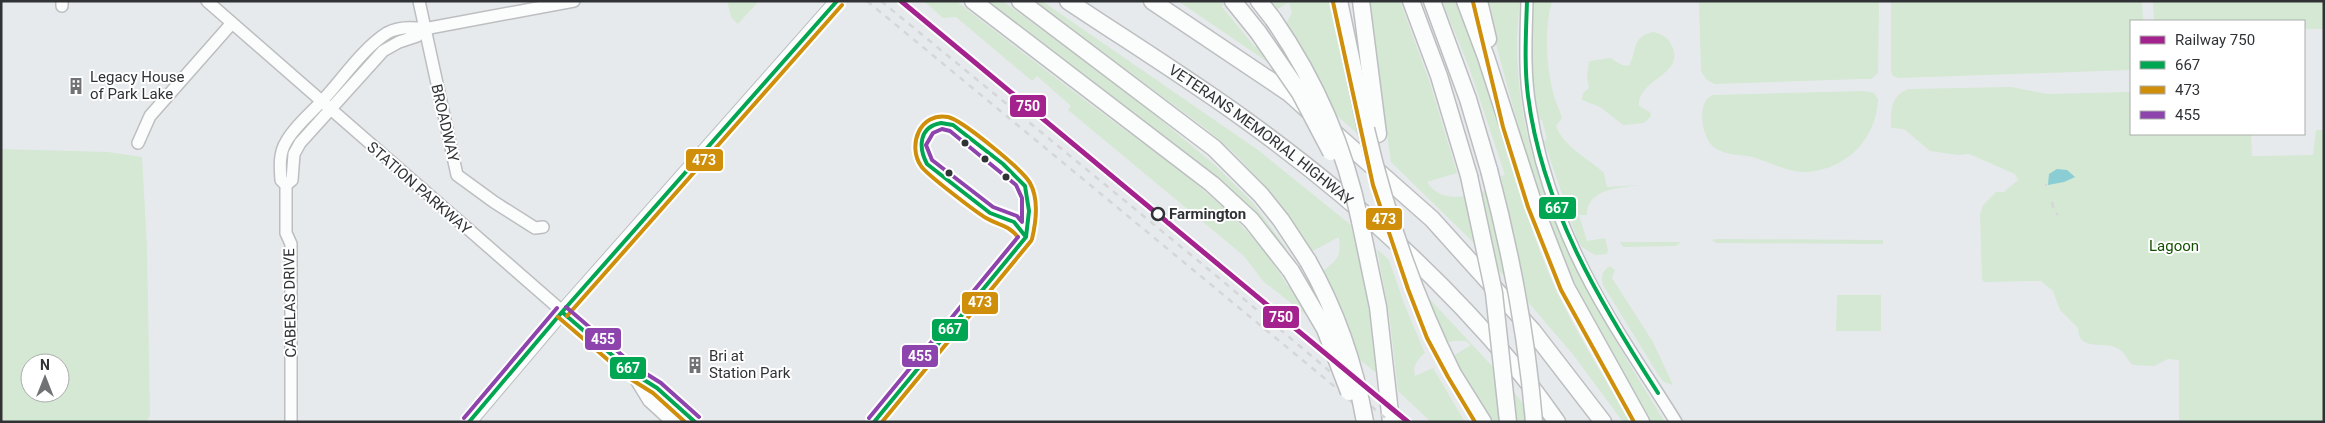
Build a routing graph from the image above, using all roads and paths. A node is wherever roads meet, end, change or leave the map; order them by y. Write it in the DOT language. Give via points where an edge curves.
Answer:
graph roads {
  1 [pos="208,1"];
  2 [pos="419,1"];
  3 [pos="574,1"];
  4 [pos="838,1"];
  5 [pos="973,1"];
  6 [pos="1020,1"];
  7 [pos="1068,1"];
  8 [pos="1152,1"];
  9 [pos="1233,1"];
  10 [pos="1259,1"];
  11 [pos="1339,1"];
  12 [pos="1360,1"];
  13 [pos="1411,1"];
  14 [pos="1432,1"];
  15 [pos="1465,1"];
  16 [pos="1479,1"];
  17 [pos="1527,1"];
  18 [pos="232,23"];
  19 [pos="424,29"];
  20 [pos="321,102"];
  21 [pos="330,110"];
  22 [pos="1509,126"];
  23 [pos="1372,132"];
  24 [pos="138,143"];
  25 [pos="286,185"];
  26 [pos="1360,221"];
  27 [pos="543,227"];
  28 [pos="1026,237"];
  29 [pos="562,312"];
  30 [pos="632,373"];
  31 [pos="290,422"];
  32 [pos="470,422"];
  33 [pos="672,422"];
  34 [pos="695,422"];
  35 [pos="874,422"];
  36 [pos="1357,422"];
  37 [pos="1365,422"];
  38 [pos="1391,422"];
  39 [pos="1483,422"];
  40 [pos="1508,422"];
  41 [pos="1534,422"];
  42 [pos="1558,422"];
  43 [pos="1603,422"];
  44 [pos="1641,422"];
  45 [pos="1676,422"];
  1 -- 18 [label="street, STATION PARKWAY"];
  2 -- 19 [label="street, BROADWAY"];
  3 -- 19 [label="street"];
  4 -- 29 [label="main road"];
  5 -- 36 [label="highway, bridge" via="1212,184 1251,220 1308,297 1331,341"];
  6 -- 37 [label="highway, bridge" via="1202,138 1270,207 1308,261 1342,332"];
  7 -- 42 [label="highway, VETERANS MEMORIAL HIGHWAY" via="1247,121 1344,197 1467,314 1516,368"];
  8 -- 43 [label="highway" via="1289,93 1432,219 1532,330"];
  9 -- 26 [label="highway, bridge" via="1287,72 1312,114"];
  10 -- 26 [label="highway, bridge" via="1298,58 1325,110 1351,178"];
  11 -- 23 [label="highway"];
  12 -- 23 [label="highway"];
  13 -- 40 [label="highway, bridge" via="1439,76 1469,176 1495,301"];
  14 -- 41 [label="highway, bridge" via="1468,99 1507,241"];
  15 -- 22 [label="highway"];
  16 -- 22 [label="highway"];
  17 -- 45 [label="street" via="1525,46 1530,108 1554,201 1598,297"];
  18 -- 20 [label="street, STATION PARKWAY"];
  18 -- 24 [label="street" via="156,109"];
  19 -- 20 [label="street, CABELAS DRIVE" via="410,27 388,32"];
  19 -- 21 [label="street, CABELAS DRIVE" via="417,36 383,51"];
  19 -- 27 [label="street, BROADWAY" via="457,175 535,228"];
  20 -- 21 [label="street, STATION PARKWAY"];
  20 -- 25 [label="street, CABELAS DRIVE" via="285,143 280,165 281,180"];
  21 -- 25 [label="street, CABELAS DRIVE" via="296,148 292,180"];
  21 -- 29 [label="street, STATION PARKWAY"];
  22 -- 44 [label="highway" via="1534,206 1566,287"];
  23 -- 39 [label="highway, bridge" via="1379,184 1420,304 1453,374"];
  25 -- 31 [label="street, CABELAS DRIVE" via="286,233 291,244"];
  26 -- 38 [label="highway" via="1380,314"];
  28 -- 35 [label="street"];
  29 -- 30 [label="street, STATION PARKWAY"];
  29 -- 32 [label="main road"];
  30 -- 33 [label="street, STATION PARKWAY" via="649,401"];
  30 -- 34 [label="street, STATION PARKWAY" via="657,388"];
}
